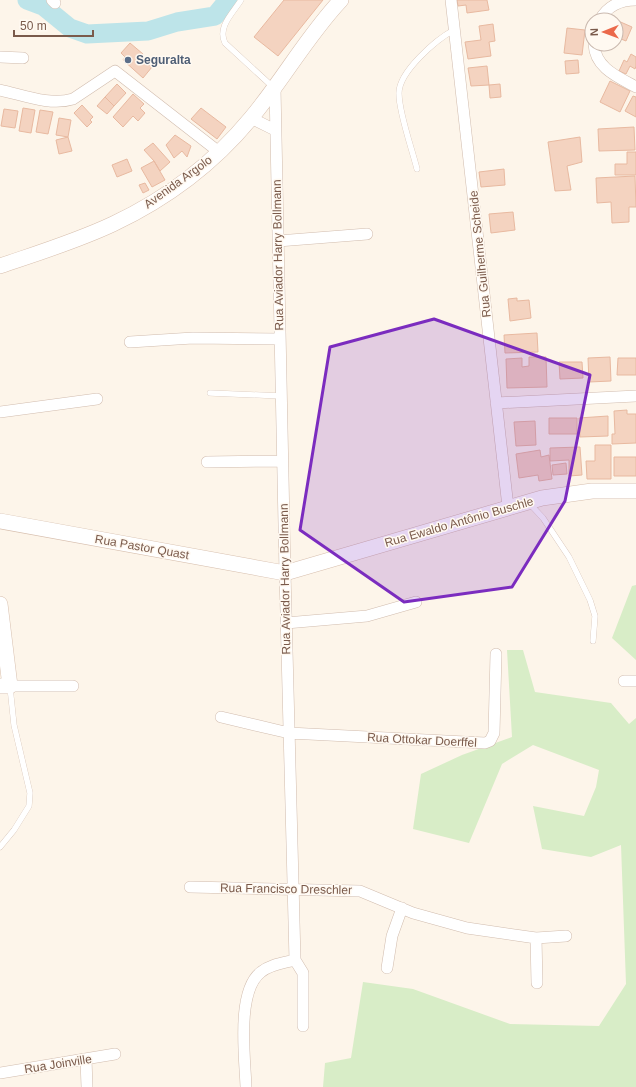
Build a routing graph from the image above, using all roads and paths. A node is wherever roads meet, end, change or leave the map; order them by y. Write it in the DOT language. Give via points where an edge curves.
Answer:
graph roads {
  1 [pos="241,0"];
  2 [pos="341,0"];
  3 [pos="451,0"];
  4 [pos="636,0"];
  5 [pos="606,12"];
  6 [pos="455,30"];
  7 [pos="596,52"];
  8 [pos="0,57"];
  9 [pos="23,58"];
  10 [pos="636,87"];
  11 [pos="275,88"];
  12 [pos="0,90"];
  13 [pos="251,118"];
  14 [pos="275,130"];
  15 [pos="219,152"];
  16 [pos="417,169"];
  17 [pos="367,234"];
  18 [pos="278,241"];
  19 [pos="0,266"];
  20 [pos="280,339"];
  21 [pos="130,342"];
  22 [pos="210,393"];
  23 [pos="281,396"];
  24 [pos="636,396"];
  25 [pos="97,398"];
  26 [pos="496,403"];
  27 [pos="0,412"];
  28 [pos="282,461"];
  29 [pos="207,462"];
  30 [pos="636,491"];
  31 [pos="528,501"];
  32 [pos="508,507"];
  33 [pos="0,521"];
  34 [pos="285,573"];
  35 [pos="416,602"];
  36 [pos="0,604"];
  37 [pos="286,623"];
  38 [pos="593,641"];
  39 [pos="496,654"];
  40 [pos="624,681"];
  41 [pos="636,681"];
  42 [pos="5,686"];
  43 [pos="73,686"];
  44 [pos="221,717"];
  45 [pos="289,733"];
  46 [pos="0,847"];
  47 [pos="190,887"];
  48 [pos="294,889"];
  49 [pos="402,908"];
  50 [pos="566,936"];
  51 [pos="536,938"];
  52 [pos="296,960"];
  53 [pos="387,968"];
  54 [pos="537,983"];
  55 [pos="303,1026"];
  56 [pos="115,1054"];
  57 [pos="86,1059"];
  58 [pos="0,1073"];
  59 [pos="87,1087"];
  60 [pos="246,1087"];
  1 -- 11 [label="lane" via="222,30 222,37 225,43"];
  2 -- 11 [label="street, Avenida Argolo"];
  3 -- 6 [label="street, Rua Guilherme Scheide"];
  4 -- 5 [label="street" via="618,3"];
  6 -- 16 [label="lane" via="433,44 412,67 399,88 399,100"];
  6 -- 26 [label="street, Rua Guilherme Scheide"];
  7 -- 10 [label="street" via="602,66"];
  8 -- 9 [label="street"];
  11 -- 13 [label="street, Avenida Argolo"];
  11 -- 14 [label="street, Rua Aviador Harry Bollmann"];
  12 -- 15 [label="street" via="51,101 66,101 115,71"];
  13 -- 14 [label="street"];
  13 -- 15 [label="street, Avenida Argolo"];
  14 -- 18 [label="street, Rua Aviador Harry Bollmann"];
  15 -- 19 [label="street, Avenida Argolo" via="176,186 113,224"];
  17 -- 18 [label="street"];
  18 -- 20 [label="street, Rua Aviador Harry Bollmann"];
  20 -- 21 [label="street" via="193,338"];
  20 -- 23 [label="street, Rua Aviador Harry Bollmann"];
  22 -- 23 [label="lane"];
  23 -- 28 [label="street, Rua Aviador Harry Bollmann"];
  24 -- 26 [label="street"];
  25 -- 27 [label="street"];
  26 -- 32 [label="street, Rua Guilherme Scheide"];
  28 -- 29 [label="street"];
  28 -- 34 [label="street, Rua Aviador Harry Bollmann"];
  30 -- 31 [label="street, Rua Ewaldo Antônio Buschle" via="573,492"];
  31 -- 32 [label="street, Rua Ewaldo Antônio Buschle"];
  31 -- 38 [label="lane" via="543,518 569,557 590,600 595,616"];
  32 -- 34 [label="street, Rua Ewaldo Antônio Buschle"];
  33 -- 34 [label="street, Rua Pastor Quast"];
  34 -- 37 [label="street, Rua Aviador Harry Bollmann"];
  35 -- 37 [label="street" via="368,616"];
  36 -- 42 [label="street"];
  37 -- 45 [label="street, Rua Aviador Harry Bollmann"];
  39 -- 45 [label="street, Rua Ottokar Doerffel" via="494,734 490,741 485,743"];
  40 -- 41 [label="street"];
  42 -- 43 [label="street"];
  42 -- 46 [label="lane" via="30,793 29,806"];
  44 -- 45 [label="street, Rua Ottokar Doerffel"];
  45 -- 48 [label="street, Rua Aviador Harry Bollmann"];
  47 -- 48 [label="street, Rua Francisco Dreschler"];
  48 -- 49 [label="street, Rua Francisco Dreschler" via="360,891"];
  48 -- 52 [label="street, Rua Aviador Harry Bollmann"];
  49 -- 51 [label="street, Rua Francisco Dreschler" via="467,928"];
  49 -- 53 [label="street" via="392,936"];
  50 -- 51 [label="street, Rua Francisco Dreschler"];
  51 -- 54 [label="street"];
  52 -- 55 [label="street, Rua Aviador Harry Bollmann" via="303,973"];
  52 -- 60 [label="street" via="276,964 262,971 256,976 249,990 244,1024"];
  56 -- 57 [label="street, Rua Joinville"];
  57 -- 58 [label="street, Rua Joinville"];
  57 -- 59 [label="street"];
}
